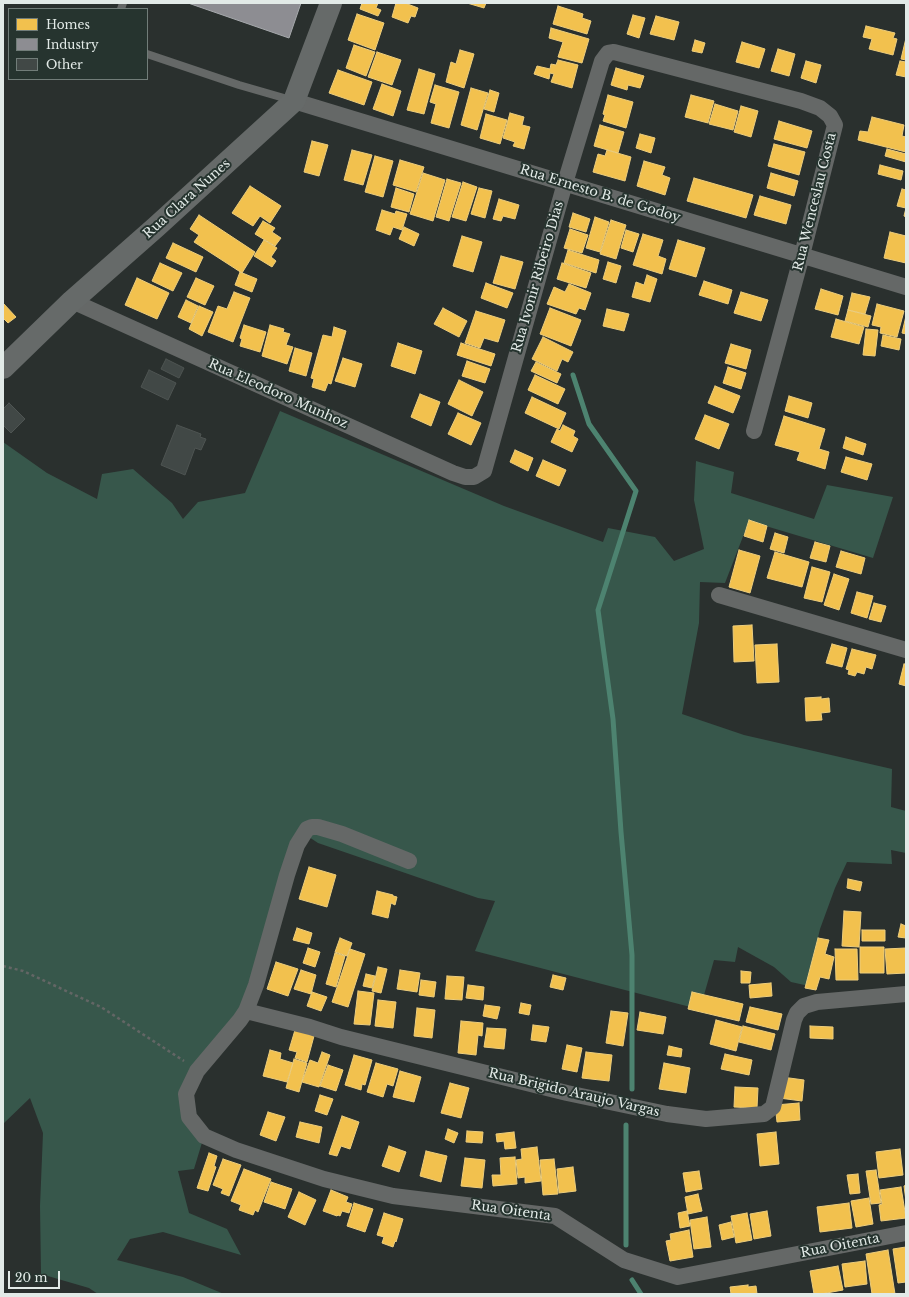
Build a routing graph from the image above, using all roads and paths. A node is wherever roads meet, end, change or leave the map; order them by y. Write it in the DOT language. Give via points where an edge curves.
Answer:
graph roads {
  1 [pos="330,3"];
  2 [pos="148,54"];
  3 [pos="602,61"];
  4 [pos="294,101"];
  5 [pos="565,184"];
  6 [pos="802,255"];
  7 [pos="906,287"];
  8 [pos="72,301"];
  9 [pos="3,368"];
  10 [pos="754,431"];
  11 [pos="484,471"];
  12 [pos="719,595"];
  13 [pos="906,650"];
  14 [pos="409,861"];
  15 [pos="3,966"];
  16 [pos="906,994"];
  17 [pos="246,1010"];
  18 [pos="198,1071"];
  19 [pos="906,1233"];
  1 -- 4 [label="street, Rua Clara Nunes"];
  2 -- 4 [label="lane"];
  3 -- 5 [label="street, Rua Ivonir Ribeiro Dias"];
  3 -- 6 [label="street, Rua Wenceslau Costa" via="608,53 614,52 801,101 820,108 830,116 835,125"];
  4 -- 5 [label="street, Rua Ernesto B. de Godoy"];
  4 -- 8 [label="street, Rua Clara Nunes"];
  5 -- 6 [label="street, Rua Ernesto B. de Godoy"];
  5 -- 11 [label="street, Rua Ivonir Ribeiro Dias"];
  6 -- 7 [label="street, Rua Ernesto B. de Godoy"];
  6 -- 10 [label="street, Rua Wenceslau Costa"];
  8 -- 9 [label="street, Rua Clara Nunes"];
  8 -- 11 [label="street, Rua Eleodoro Munhoz" via="453,473 474,477"];
  12 -- 13 [label="street"];
  14 -- 17 [label="street" via="342,834 318,827 307,829 297,845 256,985"];
  15 -- 18 [label="path" via="23,972 101,1007"];
  16 -- 17 [label="street, Rua Brigido Araujo Vargas" via="817,1002 804,1006 794,1020 773,1107 764,1114 706,1119 667,1114 567,1093 341,1037"];
  17 -- 18 [label="street"];
  18 -- 19 [label="street, Rua Oitenta" via="186,1094 189,1117 204,1136 216,1142 324,1179 393,1196 555,1216 624,1260 678,1277"];
}
